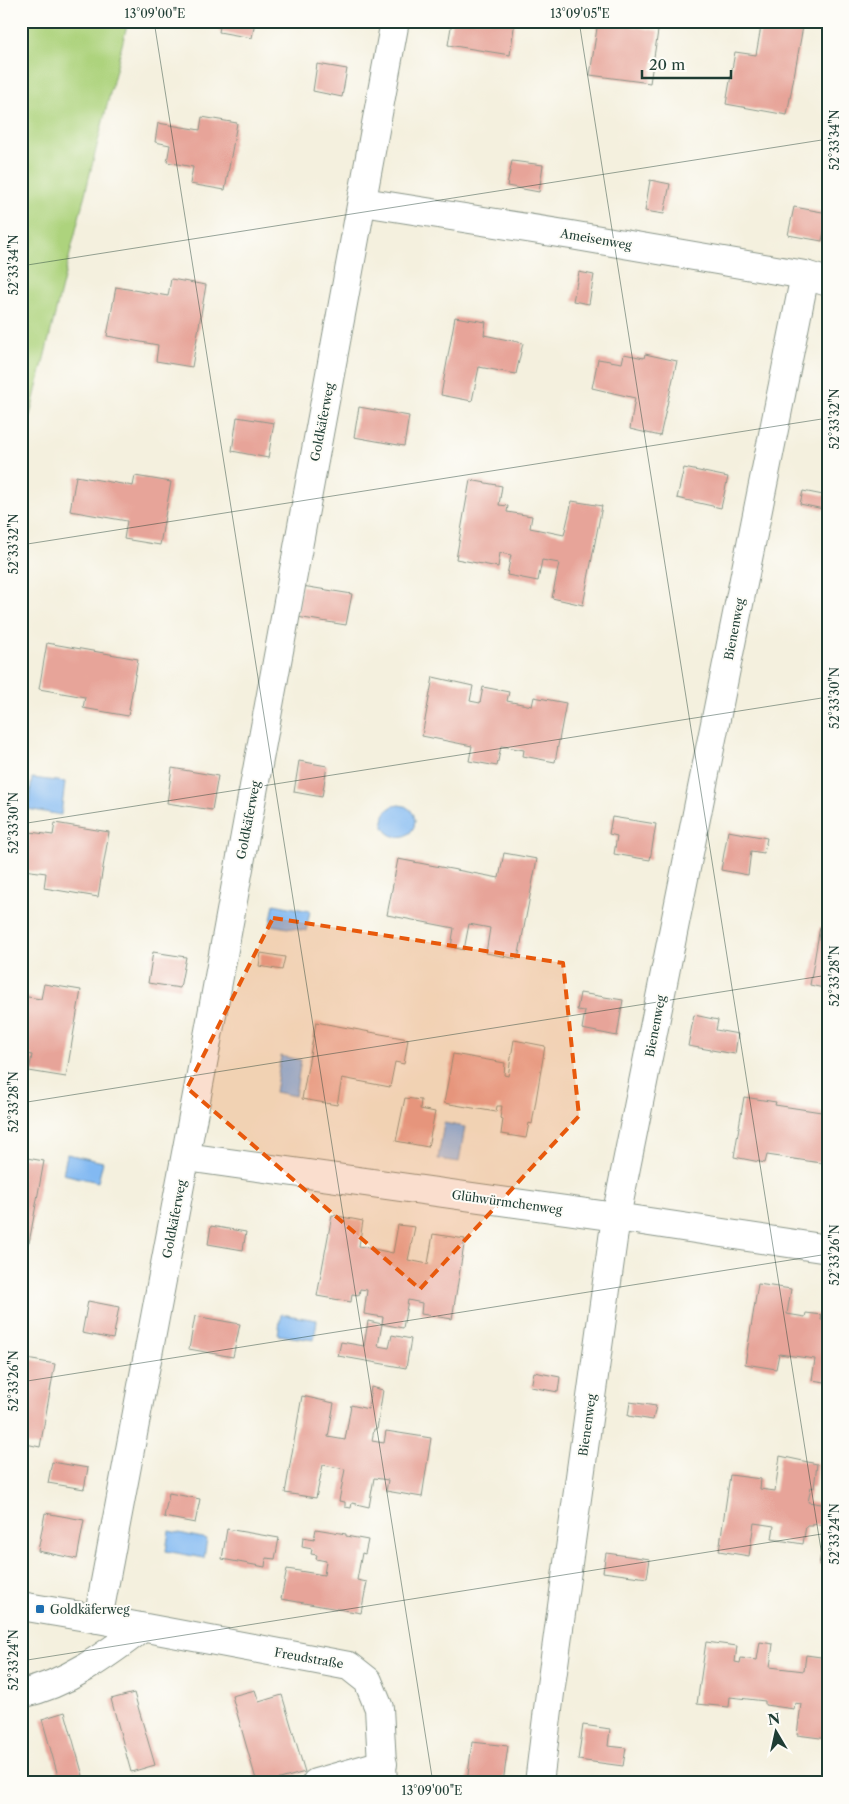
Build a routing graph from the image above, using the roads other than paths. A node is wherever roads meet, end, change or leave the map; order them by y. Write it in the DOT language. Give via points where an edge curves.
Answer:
graph roads {
  1 [pos="395,21"];
  2 [pos="363,202"];
  3 [pos="816,279"];
  4 [pos="186,1157"];
  5 [pos="616,1217"];
  6 [pos="828,1249"];
  7 [pos="21,1606"];
  8 [pos="98,1619"];
  9 [pos="142,1628"];
  10 [pos="21,1694"];
  11 [pos="383,1774"];
  12 [pos="316,1783"];
  13 [pos="539,1783"];
  1 -- 2 [label="street, Goldkäferweg"];
  2 -- 3 [label="street, Ameisenweg" via="581,236"];
  2 -- 4 [label="street, Goldkäferweg"];
  3 -- 5 [label="street, Bienenweg"];
  4 -- 5 [label="street, Glühwürmchenweg"];
  4 -- 8 [label="street, Goldkäferweg"];
  5 -- 6 [label="street, Glühwürmchenweg"];
  5 -- 13 [label="street, Bienenweg"];
  7 -- 8 [label="street, Freudstraße"];
  8 -- 9 [label="street, Freudstraße"];
  9 -- 10 [label="street" via="103,1657 62,1680"];
  9 -- 11 [label="street, Freudstraße" via="349,1666 368,1681 379,1708"];
  11 -- 12 [label="street"];
}
